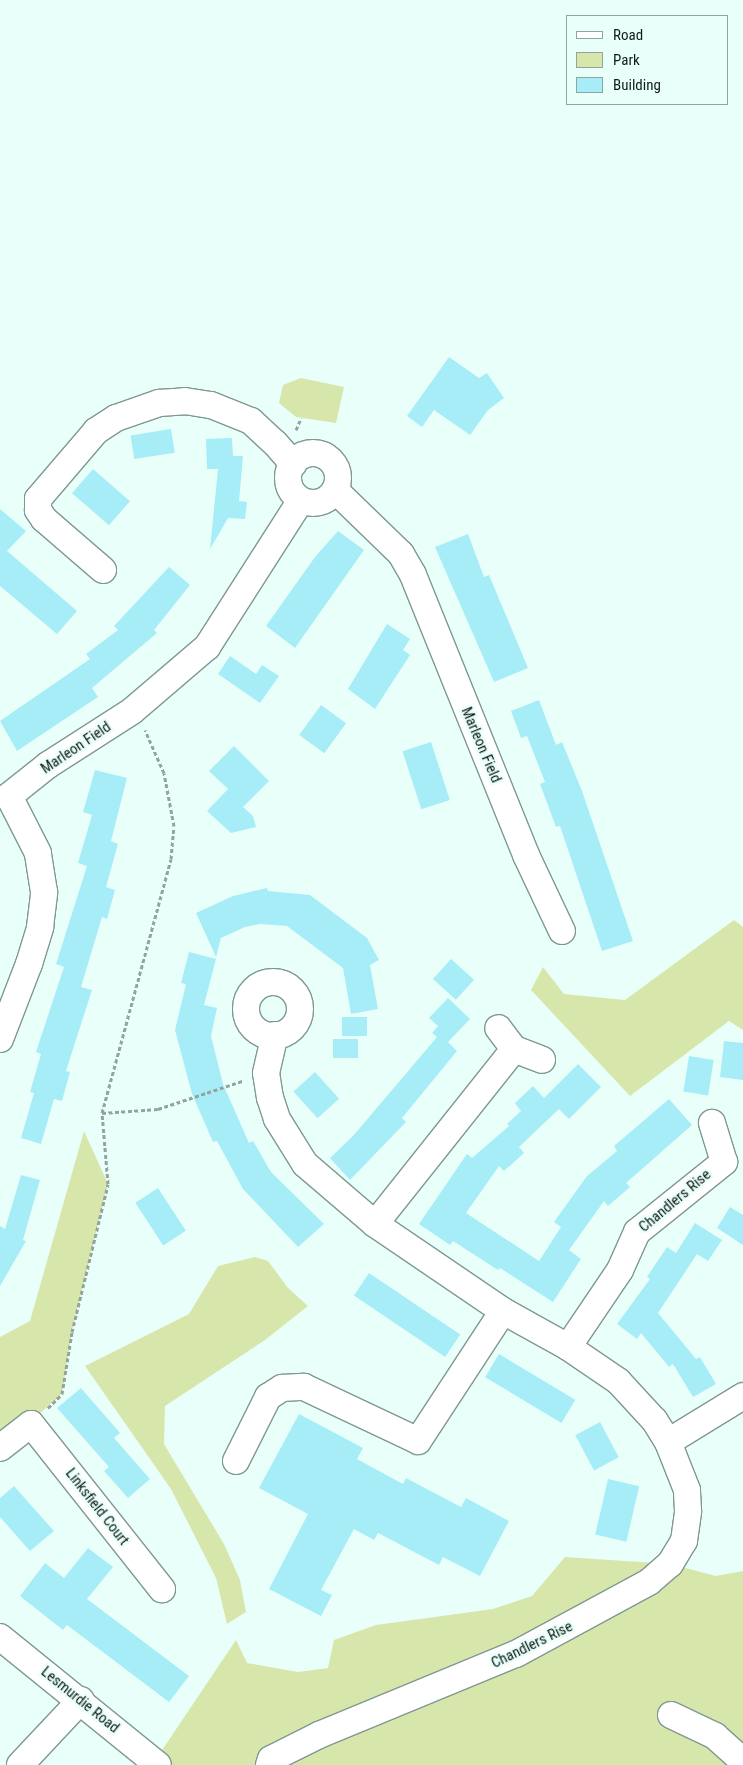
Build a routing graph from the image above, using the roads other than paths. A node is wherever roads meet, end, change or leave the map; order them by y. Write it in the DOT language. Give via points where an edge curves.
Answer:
graph roads {
  1 [pos="293,464"];
  2 [pos="335,490"];
  3 [pos="301,500"];
  4 [pos="103,570"];
  5 [pos="5,791"];
  6 [pos="562,931"];
  7 [pos="498,1028"];
  8 [pos="275,1035"];
  9 [pos="0,1039"];
  10 [pos="514,1049"];
  11 [pos="542,1060"];
  12 [pos="712,1123"];
  13 [pos="734,1164"];
  14 [pos="375,1224"];
  15 [pos="503,1311"];
  16 [pos="568,1347"];
  17 [pos="743,1396"];
  18 [pos="668,1442"];
  19 [pos="0,1448"];
  20 [pos="236,1461"];
  21 [pos="162,1589"];
  22 [pos="0,1637"];
  23 [pos="81,1700"];
  24 [pos="671,1715"];
  25 [pos="743,1761"];
  26 [pos="20,1765"];
  27 [pos="158,1765"];
  28 [pos="269,1765"];
  1 -- 2 [label="street" via="306,455 322,455 335,466"];
  1 -- 3 [label="street" via="289,472 290,488"];
  1 -- 4 [label="street" via="251,421 211,405 185,401 159,403 116,418 96,431 38,499 38,510 44,520"];
  2 -- 3 [label="street" via="316,503"];
  2 -- 6 [label="street, Marleon Field" via="401,554 412,575 526,855"];
  3 -- 5 [label="street, Marleon Field" via="207,648 132,711"];
  5 -- 9 [label="street, Marleon Field" via="38,853 44,892 37,936"];
  7 -- 10 [label="street"];
  8 -- 14 [label="street, Chandlers Rise" via="266,1073 277,1119 305,1164"];
  10 -- 11 [label="street"];
  10 -- 14 [label="street"];
  12 -- 13 [label="street, Chandlers Rise"];
  13 -- 16 [label="street, Chandlers Rise" via="637,1232 620,1270"];
  14 -- 15 [label="street, Chandlers Rise"];
  15 -- 16 [label="street, Chandlers Rise"];
  15 -- 20 [label="street" via="418,1441 304,1387 282,1388 268,1397"];
  16 -- 18 [label="street, Chandlers Rise" via="618,1381 654,1420"];
  17 -- 18 [label="street"];
  18 -- 28 [label="street, Chandlers Rise" via="687,1490 684,1541 670,1564 649,1582 516,1654 319,1735 271,1759"];
  19 -- 21 [label="street, Linksfield Court" via="31,1424"];
  22 -- 23 [label="street, Lesmurdie Road"];
  23 -- 26 [label="street"];
  23 -- 27 [label="street, Lesmurdie Road"];
  24 -- 25 [label="street" via="715,1736"];
}
